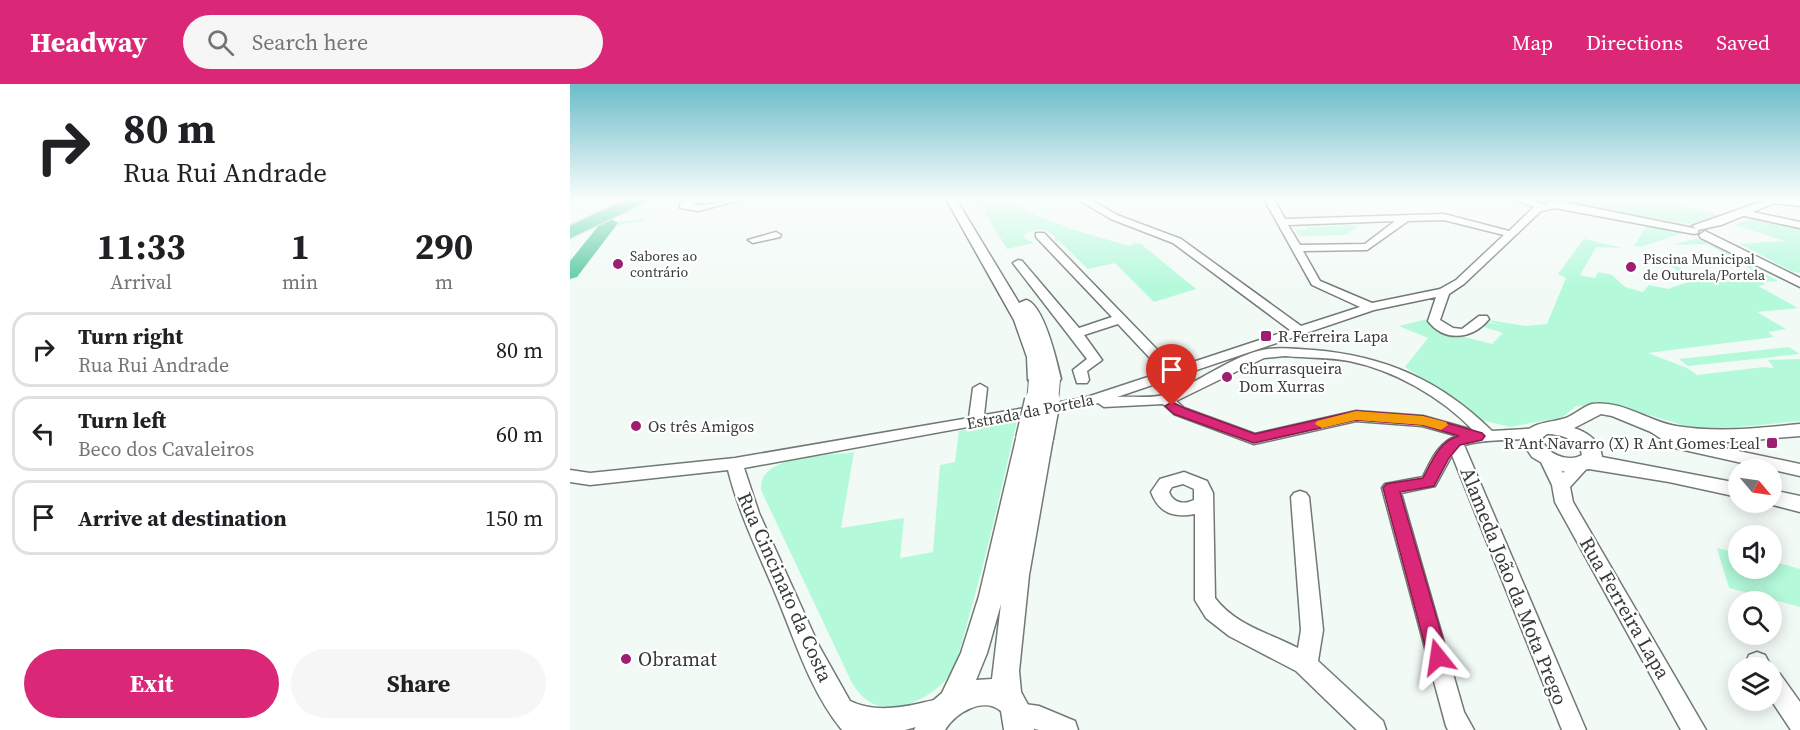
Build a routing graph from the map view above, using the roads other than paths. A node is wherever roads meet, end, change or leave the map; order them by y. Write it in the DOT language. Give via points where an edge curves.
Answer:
graph roads {
  1 [pos="969,229"];
  2 [pos="981,229"];
  3 [pos="1146,229"];
  4 [pos="1285,229"];
  5 [pos="1391,229"];
  6 [pos="1491,229"];
  7 [pos="1515,229"];
  8 [pos="1696,229"];
  9 [pos="1711,229"];
  10 [pos="1707,231"];
  11 [pos="1510,234"];
  12 [pos="776,235"];
  13 [pos="1040,235"];
  14 [pos="753,240"];
  15 [pos="1295,248"];
  16 [pos="1018,263"];
  17 [pos="1782,273"];
  18 [pos="1800,278"];
  19 [pos="1800,283"];
  20 [pos="1444,292"];
  21 [pos="1371,307"];
  22 [pos="1120,319"];
  23 [pos="1483,319"];
  24 [pos="1301,332"];
  25 [pos="1076,333"];
  26 [pos="1281,346"];
  27 [pos="1172,373"];
  28 [pos="1044,379"];
  29 [pos="1082,380"];
  30 [pos="980,388"];
  31 [pos="1168,399"];
  32 [pos="1087,402"];
  33 [pos="976,422"];
  34 [pos="1657,428"];
  35 [pos="1791,431"];
  36 [pos="1800,435"];
  37 [pos="1482,436"];
  38 [pos="1034,439"];
  39 [pos="1542,441"];
  40 [pos="1455,442"];
  41 [pos="1583,446"];
  42 [pos="735,464"];
  43 [pos="1800,470"];
  44 [pos="570,476"];
  45 [pos="1561,485"];
  46 [pos="1728,488"];
  47 [pos="1300,497"];
  48 [pos="1204,499"];
  49 [pos="1782,500"];
  50 [pos="1800,504"];
  51 [pos="1306,665"];
  52 [pos="1782,696"];
  53 [pos="840,708"];
  54 [pos="942,713"];
  55 [pos="1015,715"];
  56 [pos="1800,722"];
  57 [pos="858,730"];
  58 [pos="1066,730"];
  59 [pos="1374,730"];
  60 [pos="1462,730"];
  61 [pos="1574,730"];
  62 [pos="1694,730"];
  1 -- 28 [label="street" via="1022,320"];
  2 -- 28 [label="street" via="1034,317 1045,344"];
  3 -- 24 [label="street" via="1177,241"];
  4 -- 15 [label="street"];
  5 -- 15 [label="street" via="1367,247"];
  6 -- 11 [label="street"];
  7 -- 11 [label="street, Estrada da Portela"];
  8 -- 10 [label="street"];
  9 -- 10 [label="street"];
  10 -- 17 [label="street"];
  11 -- 20 [label="street, Estrada da Portela" via="1460,282"];
  12 -- 14 [label="street"];
  13 -- 22 [label="street"];
  15 -- 21 [label="street" via="1317,284"];
  16 -- 25 [label="street"];
  17 -- 18 [label="street"];
  17 -- 19 [label="street"];
  20 -- 21 [label="street, Estrada da Portela"];
  20 -- 23 [label="street" via="1434,321 1439,327 1467,332"];
  21 -- 24 [label="street, Estrada da Portela"];
  22 -- 25 [label="street"];
  22 -- 27 [label="street"];
  24 -- 26 [label="street, Estrada da Portela"];
  25 -- 29 [label="street" via="1095,360 1080,370"];
  26 -- 27 [label="street, Estrada da Portela"];
  26 -- 31 [label="street"];
  26 -- 37 [label="street" via="1379,365 1438,393 1471,419"];
  27 -- 32 [label="street, Estrada da Portela"];
  28 -- 38 [label="street, bridge" via="1035,402"];
  30 -- 33 [label="street"];
  31 -- 32 [label="street"];
  31 -- 37 [label="street" via="1179,411 1254,439 1356,416 1423,421"];
  32 -- 33 [label="street, Estrada da Portela"];
  33 -- 42 [label="street, Estrada da Portela"];
  34 -- 35 [label="street" via="1734,437"];
  34 -- 41 [label="street" via="1610,411 1591,411"];
  34 -- 43 [label="street" via="1680,444"];
  35 -- 36 [label="street"];
  37 -- 39 [label="street"];
  37 -- 40 [label="street"];
  38 -- 54 [label="street" via="974,653"];
  38 -- 55 [label="street" via="1005,671"];
  39 -- 41 [label="street"];
  39 -- 41 [label="street" via="1565,464"];
  39 -- 45 [label="street, Rua Ferreira Lapa"];
  40 -- 60 [label="street" via="1442,455 1429,482 1391,488 1454,718"];
  40 -- 61 [label="street, Alameda João da Mota Prego"];
  41 -- 45 [label="street"];
  41 -- 46 [label="street" via="1652,471"];
  42 -- 44 [label="street, Estrada da Portela" via="590,479"];
  42 -- 53 [label="street, Rua Cincinato da Costa" via="742,495 816,664"];
  45 -- 62 [label="street, Rua Ferreira Lapa" via="1564,502"];
  47 -- 51 [label="street" via="1312,630"];
  48 -- 51 [label="street" via="1205,600 1209,608 1237,629"];
  49 -- 50 [label="street"];
  51 -- 59 [label="street"];
  52 -- 56 [label="street"];
  53 -- 54 [label="street" via="850,715 878,721"];
  53 -- 57 [label="street, Rua Cincinato da Costa"];
  54 -- 55 [label="street" via="968,694 983,691 997,693"];
  55 -- 58 [label="street" via="1040,718"];
}
